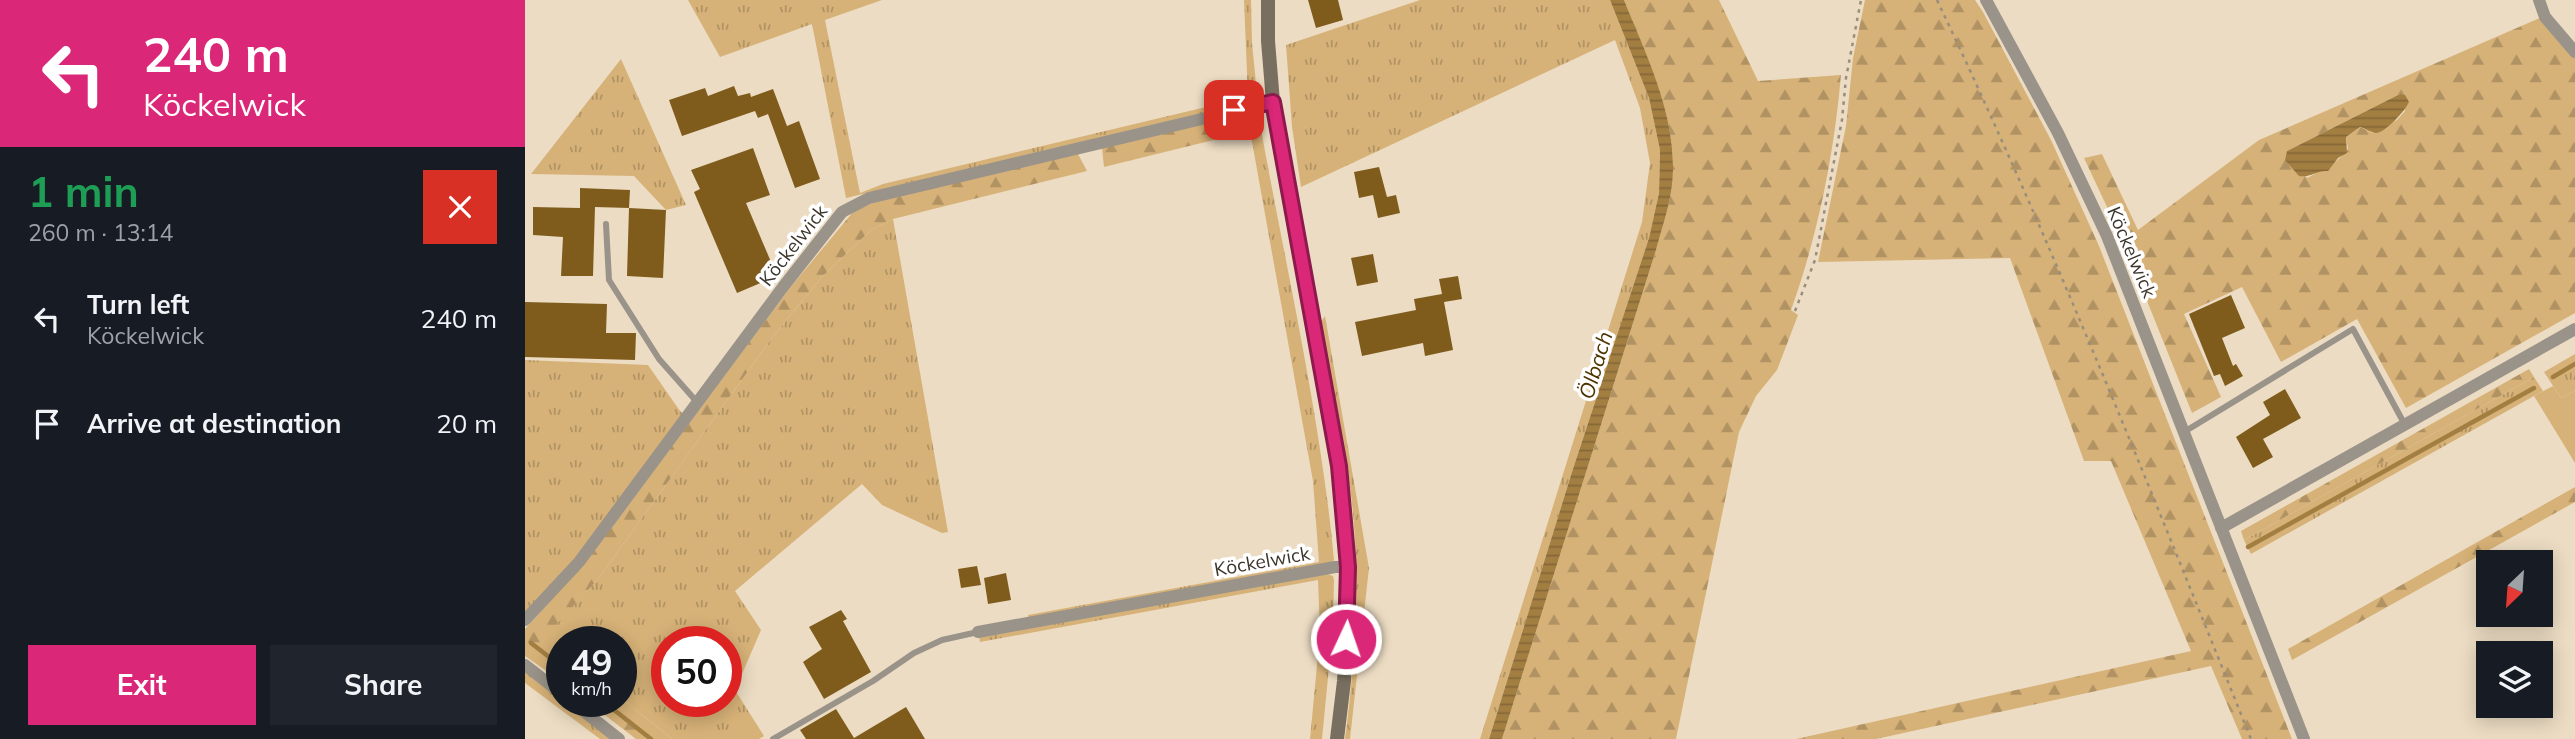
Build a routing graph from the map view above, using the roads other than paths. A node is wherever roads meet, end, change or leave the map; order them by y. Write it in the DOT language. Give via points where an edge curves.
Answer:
graph roads {
  1 [pos="1268,0"];
  2 [pos="1986,0"];
  3 [pos="2539,0"];
  4 [pos="2575,52"];
  5 [pos="1273,102"];
  6 [pos="606,224"];
  7 [pos="2575,329"];
  8 [pos="698,404"];
  9 [pos="2405,425"];
  10 [pos="2183,432"];
  11 [pos="2221,528"];
  12 [pos="1348,567"];
  13 [pos="525,620"];
  14 [pos="978,632"];
  15 [pos="525,665"];
  16 [pos="546,681"];
  17 [pos="591,717"];
  18 [pos="619,739"];
  19 [pos="773,739"];
  20 [pos="1337,739"];
  21 [pos="2304,739"];
  1 -- 5 [label="main road"];
  2 -- 10 [label="street, Köckelwick" via="2107,236"];
  3 -- 4 [label="street" via="2545,17"];
  5 -- 8 [label="street, Köckelwick" via="855,203 842,212 783,287"];
  5 -- 12 [label="main road" via="1339,466"];
  6 -- 8 [label="lane" via="609,280 659,359"];
  7 -- 9 [label="street"];
  8 -- 13 [label="street, Köckelwick" via="579,562"];
  9 -- 10 [label="lane" via="2353,329"];
  9 -- 11 [label="street"];
  10 -- 11 [label="street, Köckelwick"];
  11 -- 21 [label="street, Köckelwick"];
  12 -- 14 [label="street, Köckelwick"];
  12 -- 20 [label="main road"];
  14 -- 19 [label="lane" via="914,653"];
  15 -- 16 [label="street"];
  17 -- 18 [label="street"];
}
